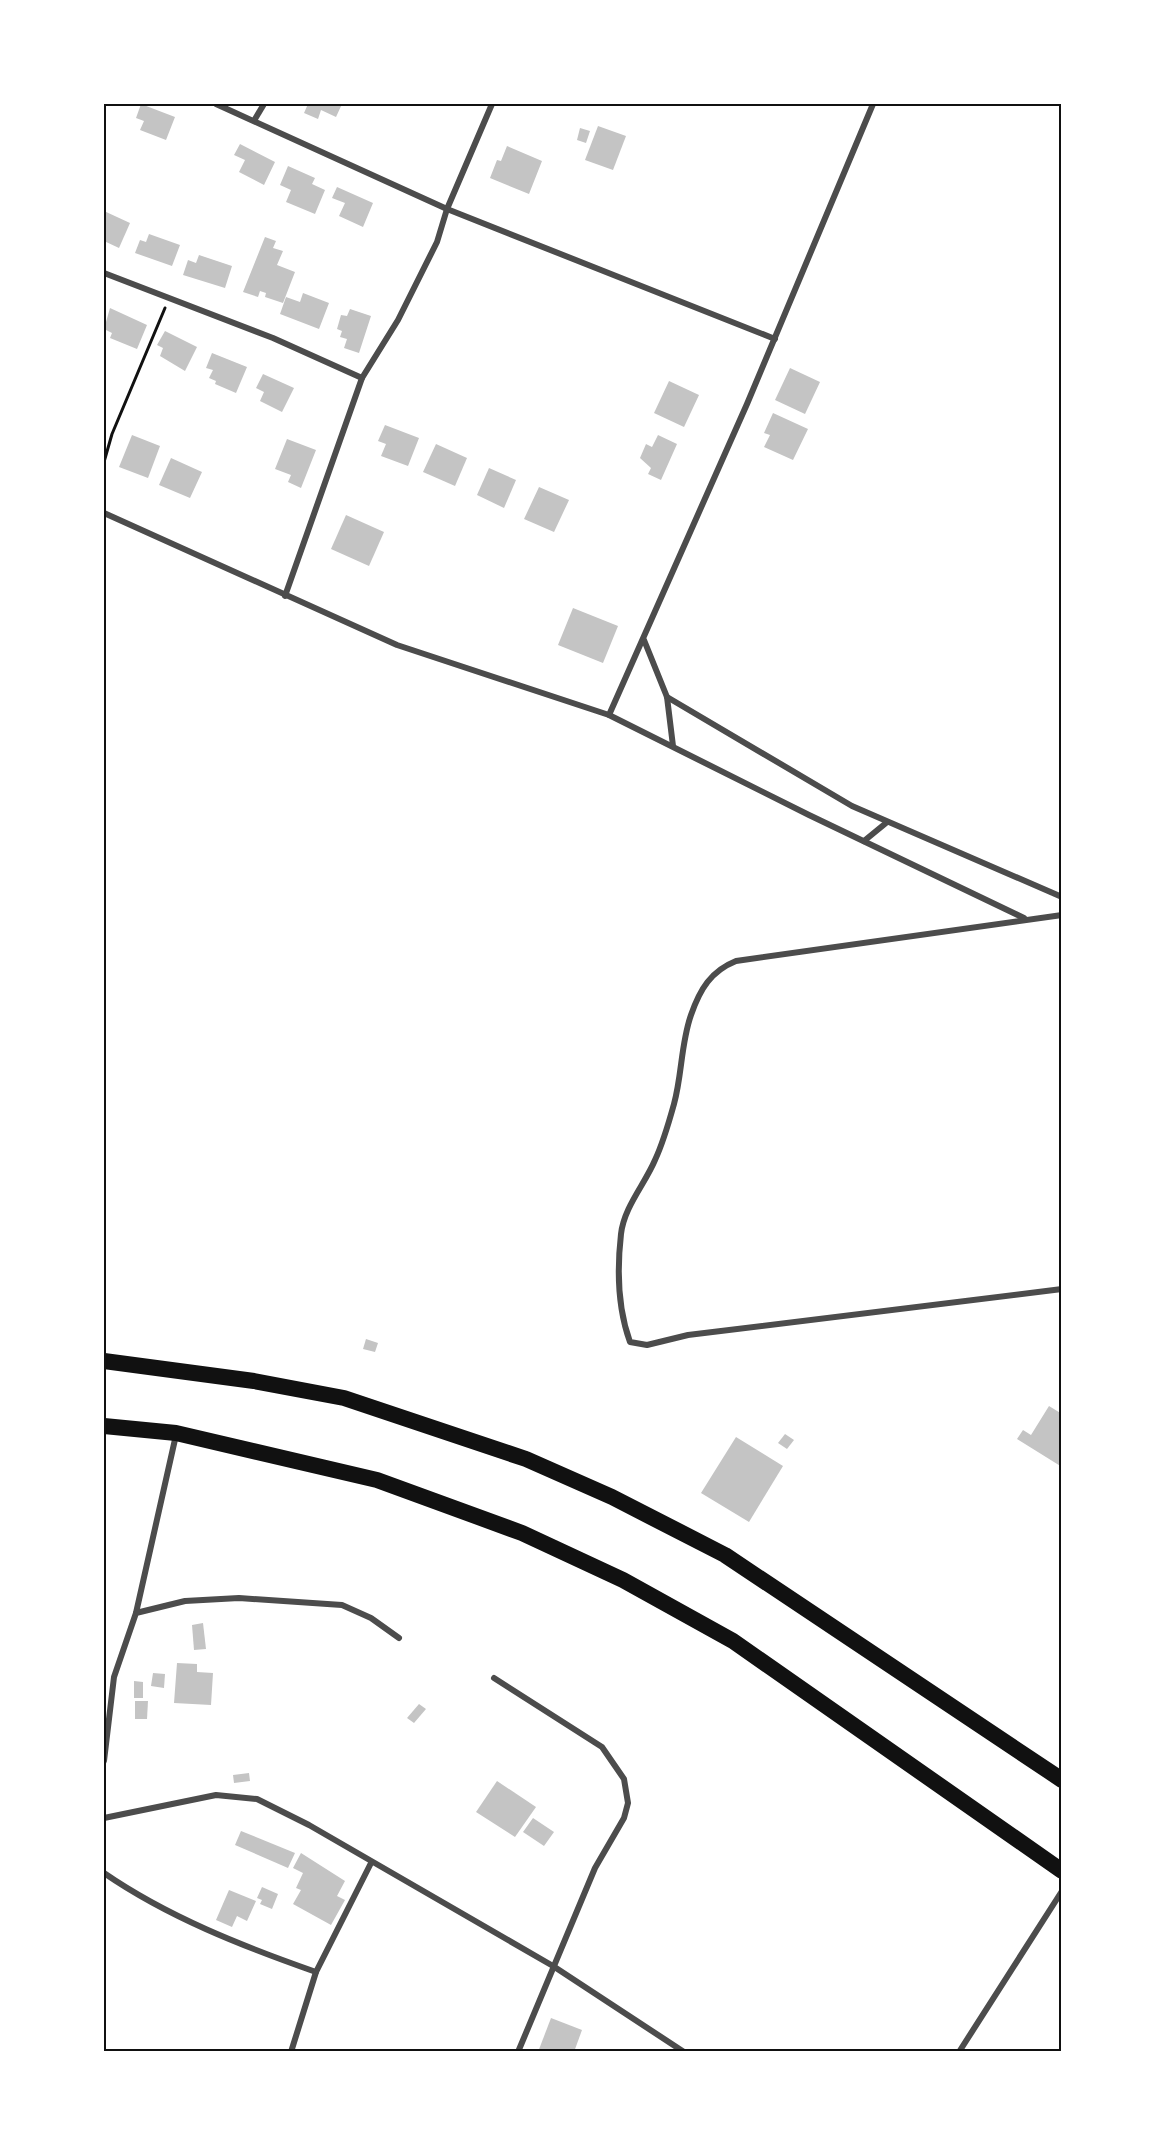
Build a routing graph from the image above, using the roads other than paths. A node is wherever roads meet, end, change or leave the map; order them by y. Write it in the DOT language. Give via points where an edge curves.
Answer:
graph roads {
  1 [pos="216,104"];
  2 [pos="264,104"];
  3 [pos="492,104"];
  4 [pos="873,104"];
  5 [pos="255,119"];
  6 [pos="447,209"];
  7 [pos="104,273"];
  8 [pos="776,339"];
  9 [pos="362,378"];
  10 [pos="104,515"];
  11 [pos="285,596"];
  12 [pos="644,640"];
  13 [pos="667,697"];
  14 [pos="609,715"];
  15 [pos="673,746"];
  16 [pos="886,823"];
  17 [pos="864,842"];
  18 [pos="1062,897"];
  19 [pos="1062,915"];
  20 [pos="1025,918"];
  21 [pos="1062,1289"];
  22 [pos="104,1361"];
  23 [pos="104,1426"];
  24 [pos="176,1433"];
  25 [pos="136,1613"];
  26 [pos="399,1638"];
  27 [pos="494,1678"];
  28 [pos="104,1761"];
  29 [pos="1062,1780"];
  30 [pos="104,1818"];
  31 [pos="371,1863"];
  32 [pos="1062,1871"];
  33 [pos="104,1874"];
  34 [pos="1062,1891"];
  35 [pos="554,1966"];
  36 [pos="316,1972"];
  37 [pos="291,2052"];
  38 [pos="518,2052"];
  39 [pos="684,2052"];
  40 [pos="959,2052"];
  1 -- 5 [label="street"];
  2 -- 5 [label="street"];
  3 -- 6 [label="street"];
  4 -- 8 [label="street"];
  5 -- 6 [label="street"];
  6 -- 8 [label="street"];
  6 -- 9 [label="street" via="437,242 398,320"];
  7 -- 9 [label="street" via="273,338"];
  8 -- 12 [label="street"];
  9 -- 11 [label="street"];
  10 -- 11 [label="street"];
  11 -- 14 [label="street" via="397,645"];
  12 -- 13 [label="street"];
  12 -- 14 [label="street"];
  13 -- 15 [label="street"];
  13 -- 16 [label="street" via="746,746"];
  14 -- 15 [label="street"];
  15 -- 17 [label="street"];
  16 -- 17 [label="street"];
  16 -- 18 [label="street"];
  17 -- 20 [label="street"];
  19 -- 20 [label="street"];
  20 -- 21 [label="street" via="736,960 719,968 708,980 691,1015 674,1103 656,1160 632,1202 621,1232 623,1322 630,1342 647,1345 688,1335"];
  22 -- 29 [label="highway" via="254,1381 344,1398 537,1464 725,1555"];
  23 -- 24 [label="highway"];
  24 -- 25 [label="street"];
  24 -- 32 [label="highway" via="377,1480 522,1533 623,1580 733,1641"];
  25 -- 26 [label="street" via="185,1601 239,1598 342,1605 371,1618"];
  25 -- 28 [label="street" via="114,1677"];
  27 -- 35 [label="street" via="602,1747 624,1779 628,1803 624,1818 595,1868"];
  30 -- 31 [label="street" via="216,1796 257,1799"];
  31 -- 35 [label="street"];
  31 -- 36 [label="street"];
  33 -- 36 [label="street" via="135,1894 237,1944"];
  34 -- 40 [label="street"];
  35 -- 38 [label="street"];
  35 -- 39 [label="street"];
  36 -- 37 [label="street"];
}
